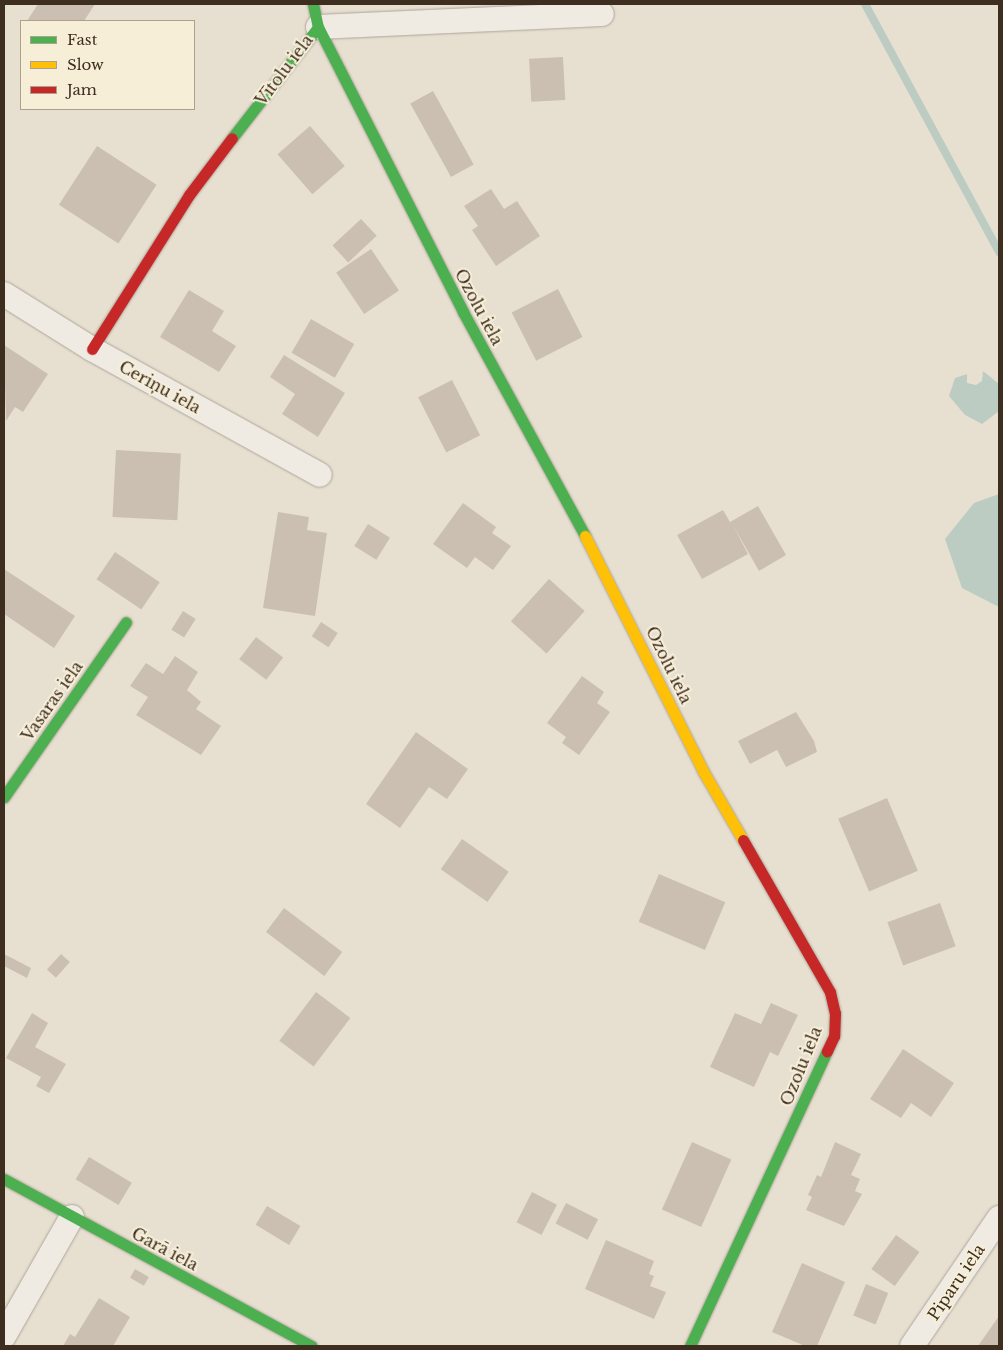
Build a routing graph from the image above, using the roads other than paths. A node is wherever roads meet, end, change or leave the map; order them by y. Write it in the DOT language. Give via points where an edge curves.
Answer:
graph roads {
  1 [pos="313,4"];
  2 [pos="602,14"];
  3 [pos="318,27"];
  4 [pos="4,294"];
  5 [pos="92,349"];
  6 [pos="320,474"];
  7 [pos="126,622"];
  8 [pos="4,797"];
  9 [pos="4,1179"];
  10 [pos="72,1217"];
  11 [pos="999,1218"];
  12 [pos="4,1336"];
  13 [pos="312,1346"];
  14 [pos="690,1346"];
  15 [pos="912,1346"];
  1 -- 3 [label="street, Ozolu iela"];
  2 -- 3 [label="street, Vītolu iela"];
  3 -- 5 [label="street, Vītolu iela" via="189,195"];
  3 -- 14 [label="street, Ozolu iela" via="463,312 602,566 703,771 830,992 835,1013 834,1036"];
  4 -- 5 [label="street, Ceriņu iela"];
  5 -- 6 [label="street, Ceriņu iela"];
  7 -- 8 [label="street, Vasaras iela"];
  9 -- 10 [label="street, Garā iela"];
  10 -- 12 [label="street"];
  10 -- 13 [label="street, Garā iela"];
  11 -- 15 [label="street, Piparu iela"];
}
